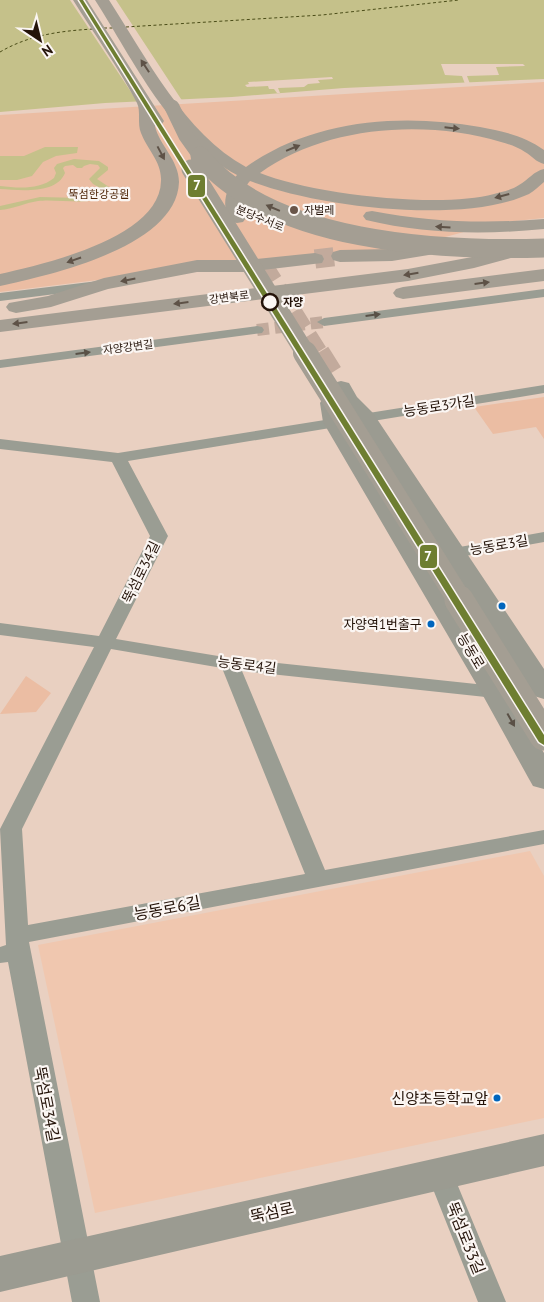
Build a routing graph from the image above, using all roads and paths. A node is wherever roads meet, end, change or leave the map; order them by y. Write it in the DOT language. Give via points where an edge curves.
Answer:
graph roads {
  1 [pos="80,0"];
  2 [pos="102,0"];
  3 [pos="146,107"];
  4 [pos="172,107"];
  5 [pos="544,159"];
  6 [pos="192,169"];
  7 [pos="544,174"];
  8 [pos="264,180"];
  9 [pos="544,224"];
  10 [pos="544,231"];
  11 [pos="544,243"];
  12 [pos="544,248"];
  13 [pos="340,256"];
  14 [pos="544,258"];
  15 [pos="315,259"];
  16 [pos="544,275"];
  17 [pos="0,280"];
  18 [pos="104,284"];
  19 [pos="544,293"];
  20 [pos="0,297"];
  21 [pos="0,309"];
  22 [pos="324,322"];
  23 [pos="0,326"];
  24 [pos="257,331"];
  25 [pos="0,345"];
  26 [pos="0,364"];
  27 [pos="544,389"];
  28 [pos="364,418"];
  29 [pos="334,422"];
  30 [pos="0,444"];
  31 [pos="118,458"];
  32 [pos="544,537"];
  33 [pos="454,553"];
  34 [pos="0,629"];
  35 [pos="106,643"];
  36 [pos="230,664"];
  37 [pos="544,690"];
  38 [pos="495,692"];
  39 [pos="544,711"];
  40 [pos="544,736"];
  41 [pos="544,779"];
  42 [pos="5,828"];
  43 [pos="544,837"];
  44 [pos="318,879"];
  45 [pos="11,948"];
  46 [pos="544,1150"];
  47 [pos="440,1174"];
  48 [pos="76,1257"];
  49 [pos="0,1274"];
  50 [pos="86,1302"];
  51 [pos="492,1302"];
  1 -- 3 [label="highway, 분당수서로"];
  4 -- 2 [label="highway, 분당수서로, one-way"];
  3 -- 6 [label="highway, 분당수서로"];
  3 -- 17 [label="highway, one-way" via="148,131 169,174 169,194 156,214 144,226 94,253 48,269"];
  4 -- 8 [label="highway, bridge" via="188,127 232,167"];
  12 -- 4 [label="highway, 분당수서로, one-way, bridge" via="466,248 391,241 334,229 279,211 247,196 220,177 195,148 178,123"];
  39 -- 5 [label="highway, one-way" via="359,416 313,327 238,218 235,197 239,181 268,160 297,146 368,128 426,126 483,132 517,142"];
  6 -- 14 [label="highway, 분당수서로, bridge" via="213,196 235,208 320,238 408,254 479,259"];
  6 -- 40 [label="highway, bridge"];
  7 -- 8 [label="highway, one-way" via="532,185 508,195 440,204 392,204 337,198"];
  9 -- 8 [label="highway, one-way" via="462,228 388,220 306,198"];
  10 -- 13 [label="highway" via="392,255"];
  11 -- 23 [label="highway, 강변북로, one-way" via="408,275"];
  15 -- 18 [label="highway, one-way" via="246,266 197,266"];
  25 -- 16 [label="highway, 강변북로, one-way"];
  18 -- 20 [label="street"];
  18 -- 21 [label="highway" via="50,301"];
  22 -- 19 [label="street, one-way"];
  26 -- 24 [label="street, 자양강변길, one-way"];
  27 -- 28 [label="street, 능동로3가길"];
  28 -- 29 [label="street, 능동로3가길"];
  28 -- 29 [label="main road, 능동로" via="348,400 332,390 330,402"];
  28 -- 33 [label="main road"];
  29 -- 31 [label="street"];
  29 -- 38 [label="main road, 능동로"];
  30 -- 31 [label="street"];
  31 -- 35 [label="street, 뚝섬로34길" via="159,536"];
  32 -- 33 [label="street, 능동로3길"];
  33 -- 37 [label="main road"];
  34 -- 35 [label="street, 능동로4길"];
  35 -- 36 [label="street, 능동로4길"];
  35 -- 42 [label="street, 뚝섬로34길"];
  36 -- 38 [label="street, 능동로4길"];
  36 -- 44 [label="street"];
  38 -- 41 [label="main road, 능동로, one-way"];
  42 -- 45 [label="street, 뚝섬로34길"];
  43 -- 44 [label="street, 능동로6길"];
  44 -- 45 [label="street, 능동로6길"];
  45 -- 48 [label="street, 뚝섬로34길"];
  46 -- 47 [label="main road, 뚝섬로"];
  47 -- 48 [label="main road, 뚝섬로"];
  47 -- 51 [label="street, 뚝섬로33길"];
  48 -- 49 [label="main road, 뚝섬로"];
  48 -- 50 [label="street"];
}
